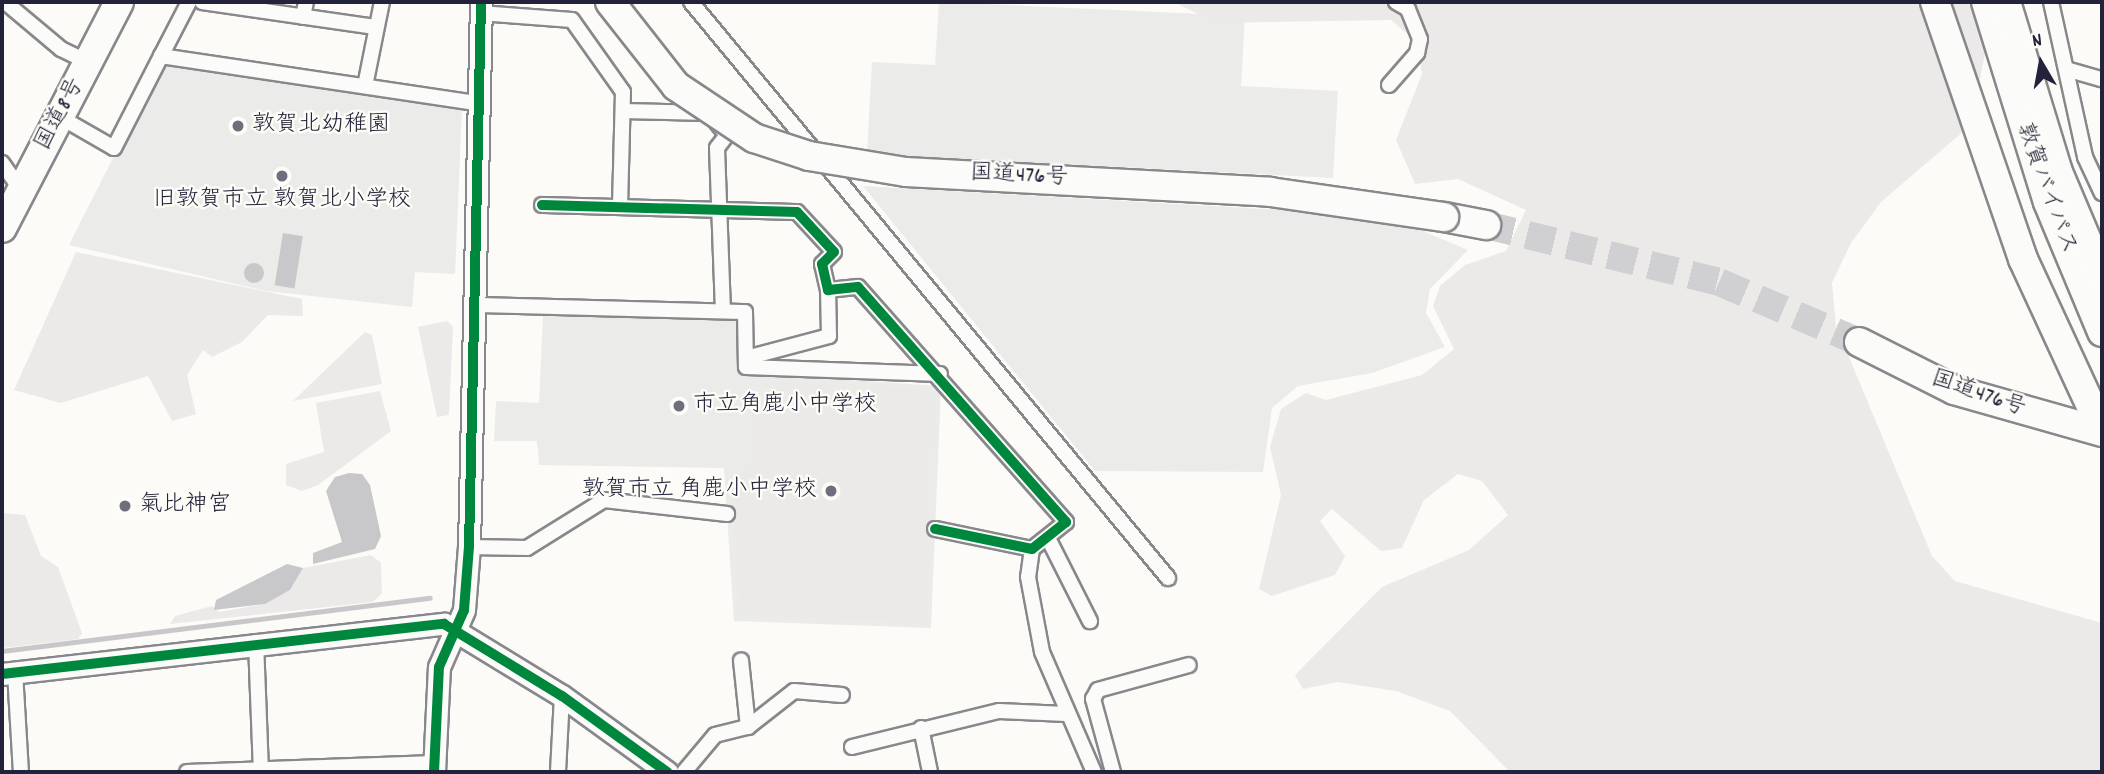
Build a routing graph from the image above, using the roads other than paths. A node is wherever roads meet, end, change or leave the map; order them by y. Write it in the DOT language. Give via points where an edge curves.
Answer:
graph roads {
  1 [pos="5,2"];
  2 [pos="120,2"];
  3 [pos="189,2"];
  4 [pos="202,2"];
  5 [pos="306,2"];
  6 [pos="382,2"];
  7 [pos="610,2"];
  8 [pos="691,2"];
  9 [pos="1396,2"];
  10 [pos="1936,2"];
  11 [pos="1986,2"];
  12 [pos="2006,2"];
  13 [pos="2051,2"];
  14 [pos="480,8"];
  15 [pos="303,17"];
  16 [pos="374,27"];
  17 [pos="161,56"];
  18 [pos="88,62"];
  19 [pos="2066,69"];
  20 [pos="2102,79"];
  21 [pos="1389,85"];
  22 [pos="365,86"];
  23 [pos="476,103"];
  24 [pos="623,111"];
  25 [pos="60,117"];
  26 [pos="2,163"];
  27 [pos="21,190"];
  28 [pos="2102,193"];
  29 [pos="542,205"];
  30 [pos="620,207"];
  31 [pos="717,209"];
  32 [pos="1486,225"];
  33 [pos="2,228"];
  34 [pos="2102,276"];
  35 [pos="828,290"];
  36 [pos="477,305"];
  37 [pos="723,311"];
  38 [pos="2102,332"];
  39 [pos="1859,342"];
  40 [pos="746,358"];
  41 [pos="940,374"];
  42 [pos="2102,431"];
  43 [pos="727,514"];
  44 [pos="935,529"];
  45 [pos="1049,540"];
  46 [pos="469,547"];
  47 [pos="1032,549"];
  48 [pos="1168,578"];
  49 [pos="1090,621"];
  50 [pos="453,627"];
  51 [pos="256,642"];
  52 [pos="741,660"];
  53 [pos="1189,665"];
  54 [pos="8,673"];
  55 [pos="842,695"];
  56 [pos="562,696"];
  57 [pos="1066,714"];
  58 [pos="748,727"];
  59 [pos="920,728"];
  60 [pos="852,747"];
  61 [pos="434,768"];
  62 [pos="261,770"];
  63 [pos="21,772"];
  64 [pos="187,772"];
  65 [pos="558,772"];
  66 [pos="667,772"];
  67 [pos="684,772"];
  68 [pos="930,772"];
  69 [pos="1094,772"];
  70 [pos="1113,772"];
  1 -- 18 [label="street" via="61,49"];
  2 -- 18 [label="highway, 国道8号"];
  3 -- 17 [label="street"];
  4 -- 15 [label="street"];
  5 -- 15 [label="street"];
  6 -- 16 [label="street"];
  7 -- 32 [label="highway, 国道476号, bridge" via="676,86 754,138 809,156 906,172 1270,192"];
  8 -- 48 [label="street"];
  9 -- 21 [label="street" via="1408,9 1420,39"];
  10 -- 42 [label="highway" via="1996,190"];
  11 -- 38 [label="highway, 敦賀バイパス" via="2048,202"];
  12 -- 34 [label="highway" via="2045,135"];
  13 -- 19 [label="street"];
  14 -- 23 [label="street"];
  14 -- 24 [label="street" via="572,20 623,92"];
  15 -- 16 [label="street"];
  16 -- 22 [label="street"];
  17 -- 22 [label="street"];
  17 -- 25 [label="street" via="114,148"];
  18 -- 25 [label="highway, 国道8号"];
  19 -- 20 [label="street"];
  19 -- 28 [label="street" via="2085,157"];
  22 -- 23 [label="street"];
  23 -- 36 [label="street"];
  24 -- 30 [label="street"];
  24 -- 31 [label="street" via="709,113 727,135 717,148"];
  25 -- 27 [label="highway, 国道8号"];
  26 -- 27 [label="street"];
  27 -- 33 [label="highway, 国道8号"];
  29 -- 30 [label="street"];
  30 -- 31 [label="street"];
  31 -- 35 [label="street" via="797,212 834,252 822,264"];
  31 -- 37 [label="street"];
  35 -- 40 [label="street" via="830,336"];
  35 -- 41 [label="street" via="858,287"];
  36 -- 37 [label="street"];
  36 -- 46 [label="street"];
  37 -- 40 [label="street" via="745,312"];
  39 -- 42 [label="highway, 国道476号" via="1954,390"];
  40 -- 41 [label="street" via="746,367"];
  41 -- 45 [label="street" via="1066,522"];
  43 -- 46 [label="street" via="604,500 523,550"];
  44 -- 47 [label="street"];
  45 -- 47 [label="street"];
  45 -- 49 [label="street"];
  46 -- 50 [label="street" via="465,606"];
  47 -- 57 [label="street" via="1033,615"];
  50 -- 51 [label="street" via="433,624"];
  50 -- 56 [label="street"];
  50 -- 61 [label="street" via="439,667"];
  51 -- 54 [label="street"];
  51 -- 62 [label="street"];
  52 -- 58 [label="street"];
  53 -- 70 [label="street" via="1098,690 1093,699"];
  54 -- 63 [label="street"];
  55 -- 58 [label="street" via="794,691"];
  56 -- 65 [label="street"];
  56 -- 66 [label="street"];
  57 -- 59 [label="street" via="999,711"];
  57 -- 69 [label="street" via="1076,723"];
  58 -- 67 [label="street" via="715,735"];
  59 -- 60 [label="street"];
  59 -- 68 [label="street"];
  61 -- 62 [label="street"];
  62 -- 64 [label="street"];
}
